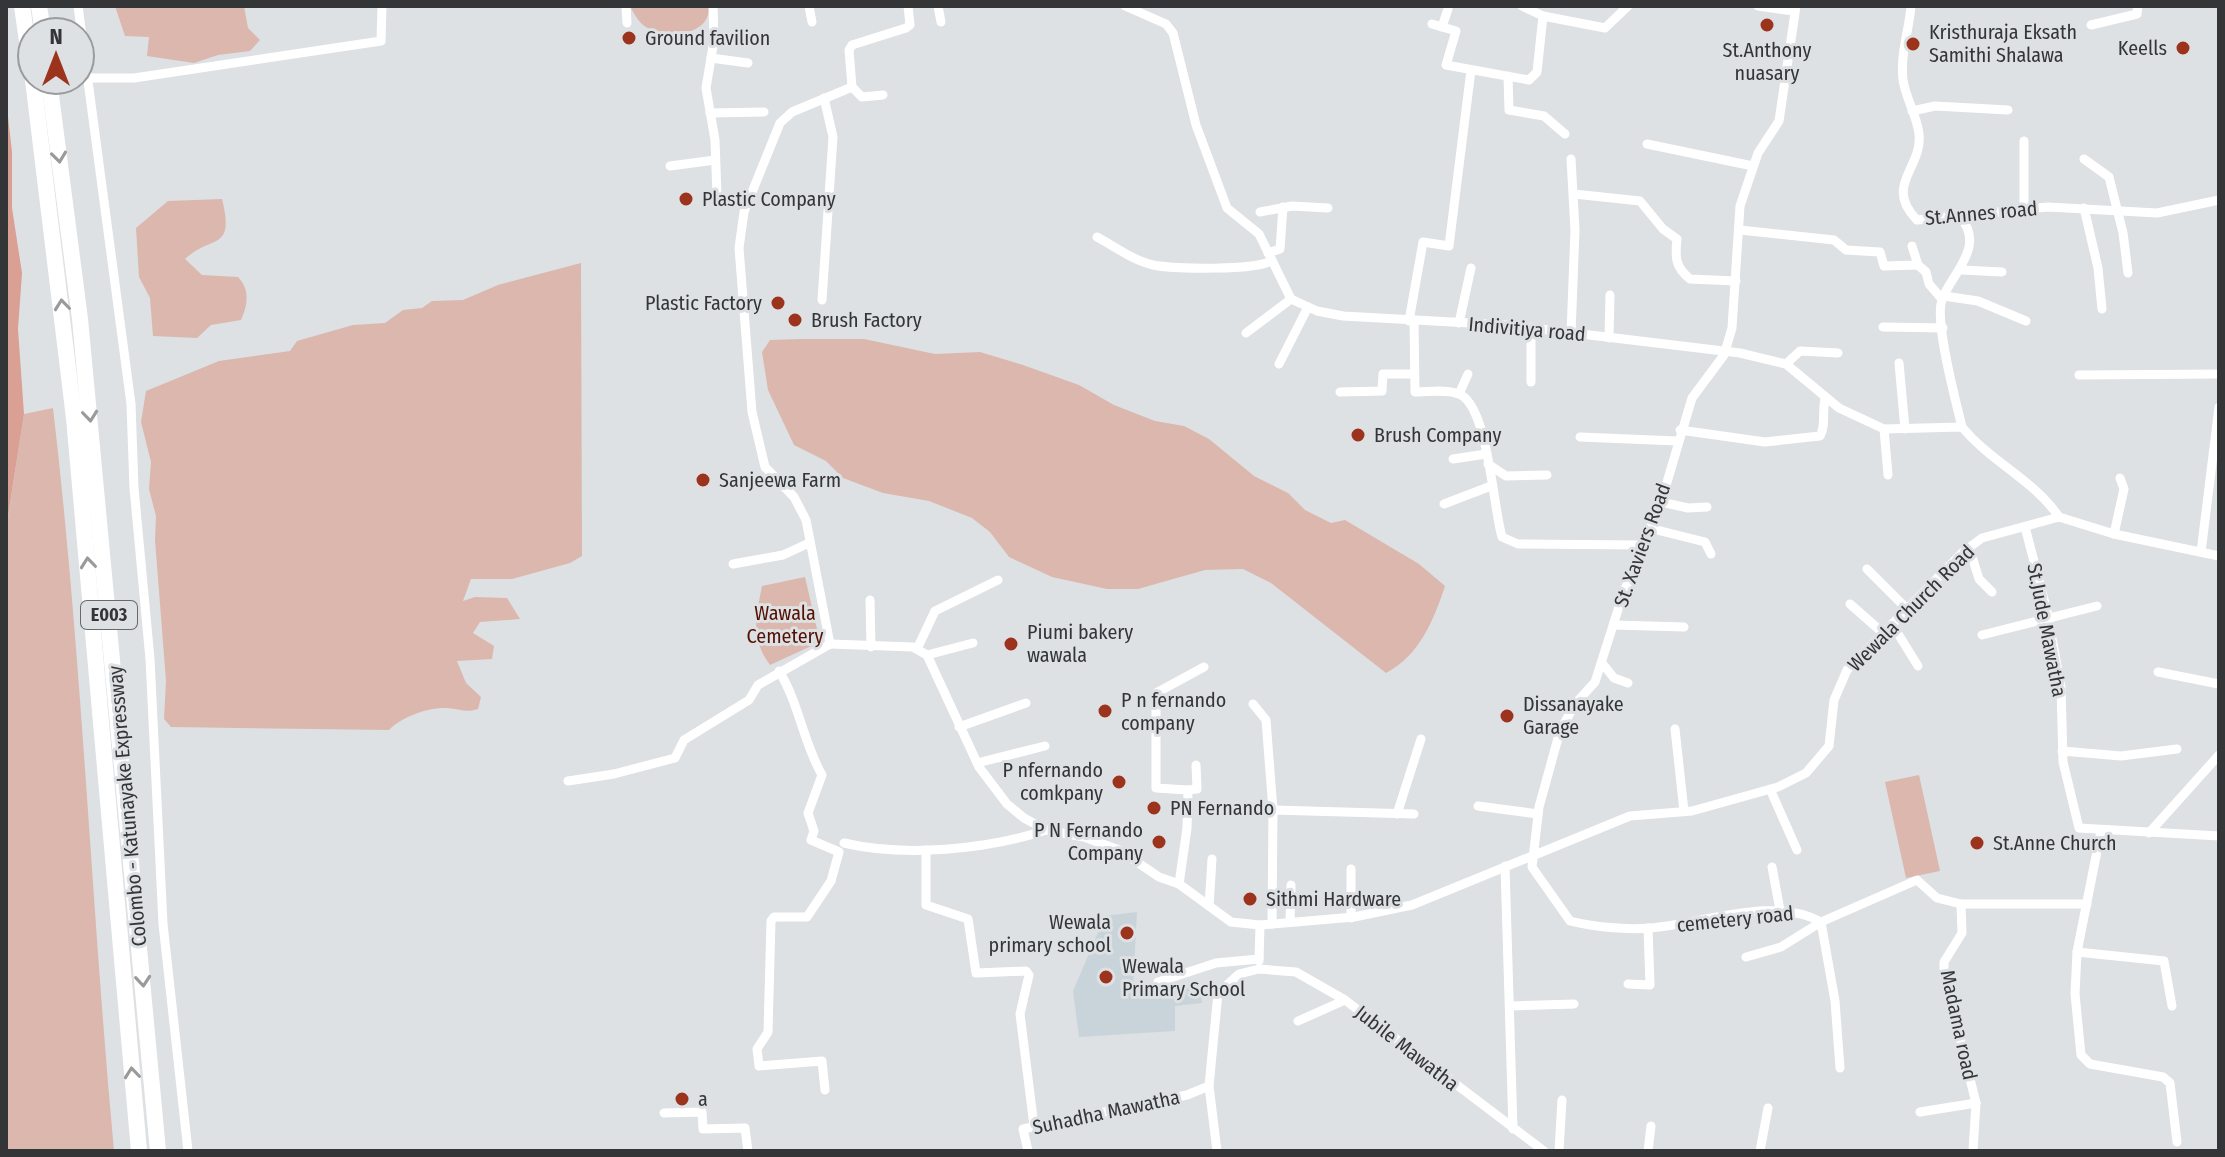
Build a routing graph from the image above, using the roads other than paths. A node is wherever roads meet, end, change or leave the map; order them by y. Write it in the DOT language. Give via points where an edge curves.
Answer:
graph roads {
  1 [pos="382,6"];
  2 [pos="626,6"];
  3 [pos="713,6"];
  4 [pos="809,6"];
  5 [pos="908,6"];
  6 [pos="938,6"];
  7 [pos="1125,6"];
  8 [pos="1522,6"];
  9 [pos="1628,6"];
  10 [pos="1758,6"];
  11 [pos="1911,6"];
  12 [pos="2138,6"];
  13 [pos="1794,8"];
  14 [pos="1448,9"];
  15 [pos="1543,16"];
  16 [pos="812,22"];
  17 [pos="941,22"];
  18 [pos="627,23"];
  19 [pos="2091,25"];
  20 [pos="711,58"];
  21 [pos="748,63"];
  22 [pos="1471,70"];
  23 [pos="1508,76"];
  24 [pos="96,78"];
  25 [pos="852,87"];
  26 [pos="883,95"];
  27 [pos="34,96"];
  28 [pos="51,96"];
  29 [pos="89,96"];
  30 [pos="824,98"];
  31 [pos="2008,110"];
  32 [pos="1912,111"];
  33 [pos="764,112"];
  34 [pos="710,113"];
  35 [pos="1565,134"];
  36 [pos="2024,141"];
  37 [pos="1647,144"];
  38 [pos="1571,159"];
  39 [pos="2084,159"];
  40 [pos="715,160"];
  41 [pos="670,166"];
  42 [pos="1753,166"];
  43 [pos="1574,194"];
  44 [pos="717,196"];
  45 [pos="2219,200"];
  46 [pos="1283,207"];
  47 [pos="1328,208"];
  48 [pos="2084,208"];
  49 [pos="1260,212"];
  50 [pos="2024,212"];
  51 [pos="2116,213"];
  52 [pos="1960,217"];
  53 [pos="1740,230"];
  54 [pos="1097,237"];
  55 [pos="1912,246"];
  56 [pos="1270,257"];
  57 [pos="1918,265"];
  58 [pos="1471,268"];
  59 [pos="1962,270"];
  60 [pos="2002,272"];
  61 [pos="2128,273"];
  62 [pos="1736,281"];
  63 [pos="1610,295"];
  64 [pos="1943,298"];
  65 [pos="1291,299"];
  66 [pos="822,300"];
  67 [pos="1308,307"];
  68 [pos="2102,309"];
  69 [pos="1412,321"];
  70 [pos="2026,321"];
  71 [pos="1459,323"];
  72 [pos="1883,327"];
  73 [pos="1531,328"];
  74 [pos="1943,328"];
  75 [pos="1246,333"];
  76 [pos="1571,334"];
  77 [pos="1609,338"];
  78 [pos="1725,350"];
  79 [pos="1838,353"];
  80 [pos="1899,363"];
  81 [pos="1279,364"];
  82 [pos="1786,364"];
  83 [pos="1414,374"];
  84 [pos="1468,374"];
  85 [pos="2219,374"];
  86 [pos="2079,375"];
  87 [pos="1531,382"];
  88 [pos="1340,392"];
  89 [pos="1459,394"];
  90 [pos="1825,399"];
  91 [pos="2219,407"];
  92 [pos="1962,427"];
  93 [pos="1884,429"];
  94 [pos="1905,429"];
  95 [pos="1680,430"];
  96 [pos="1580,437"];
  97 [pos="1677,441"];
  98 [pos="1453,459"];
  99 [pos="1487,459"];
  100 [pos="1547,475"];
  101 [pos="1888,475"];
  102 [pos="2120,478"];
  103 [pos="1491,486"];
  104 [pos="1661,502"];
  105 [pos="1444,504"];
  106 [pos="1707,507"];
  107 [pos="2059,517"];
  108 [pos="2025,527"];
  109 [pos="1649,528"];
  110 [pos="2114,534"];
  111 [pos="809,543"];
  112 [pos="1641,545"];
  113 [pos="1969,547"];
  114 [pos="2201,552"];
  115 [pos="1711,554"];
  116 [pos="2219,556"];
  117 [pos="733,564"];
  118 [pos="1867,569"];
  119 [pos="998,580"];
  120 [pos="1992,592"];
  121 [pos="870,600"];
  122 [pos="1850,604"];
  123 [pos="2097,606"];
  124 [pos="1907,609"];
  125 [pos="2048,616"];
  126 [pos="1892,624"];
  127 [pos="1614,625"];
  128 [pos="1684,627"];
  129 [pos="1883,633"];
  130 [pos="1982,635"];
  131 [pos="973,643"];
  132 [pos="830,644"];
  133 [pos="871,647"];
  134 [pos="922,652"];
  135 [pos="1602,663"];
  136 [pos="1918,666"];
  137 [pos="1204,667"];
  138 [pos="779,671"];
  139 [pos="2158,672"];
  140 [pos="1628,683"];
  141 [pos="2219,684"];
  142 [pos="1026,703"];
  143 [pos="1253,704"];
  144 [pos="959,727"];
  145 [pos="1675,729"];
  146 [pos="1421,739"];
  147 [pos="1045,746"];
  148 [pos="2177,749"];
  149 [pos="2062,751"];
  150 [pos="2219,755"];
  151 [pos="977,763"];
  152 [pos="1196,765"];
  153 [pos="568,781"];
  154 [pos="1770,789"];
  155 [pos="1188,790"];
  156 [pos="1478,806"];
  157 [pos="1273,810"];
  158 [pos="1684,811"];
  159 [pos="1397,814"];
  160 [pos="1414,814"];
  161 [pos="1538,814"];
  162 [pos="1046,830"];
  163 [pos="2101,831"];
  164 [pos="2149,833"];
  165 [pos="2219,836"];
  166 [pos="844,843"];
  167 [pos="926,850"];
  168 [pos="1797,850"];
  169 [pos="1535,854"];
  170 [pos="1212,859"];
  171 [pos="1505,866"];
  172 [pos="1772,867"];
  173 [pos="1351,869"];
  174 [pos="1179,884"];
  175 [pos="1291,885"];
  176 [pos="1961,904"];
  177 [pos="2087,904"];
  178 [pos="1209,906"];
  179 [pos="1780,910"];
  180 [pos="1351,918"];
  181 [pos="1290,922"];
  182 [pos="1821,922"];
  183 [pos="1272,924"];
  184 [pos="1260,925"];
  185 [pos="1648,928"];
  186 [pos="2077,952"];
  187 [pos="1746,957"];
  188 [pos="1259,964"];
  189 [pos="1158,982"];
  190 [pos="1628,984"];
  191 [pos="1345,1000"];
  192 [pos="1574,1004"];
  193 [pos="1510,1006"];
  194 [pos="2172,1006"];
  195 [pos="1298,1021"];
  196 [pos="1840,1068"];
  197 [pos="1209,1086"];
  198 [pos="825,1090"];
  199 [pos="1562,1100"];
  200 [pos="1976,1103"];
  201 [pos="1768,1108"];
  202 [pos="1920,1112"];
  203 [pos="664,1113"];
  204 [pos="1034,1126"];
  205 [pos="1651,1126"];
  206 [pos="1513,1129"];
  207 [pos="2177,1142"];
  208 [pos="139,1151"];
  209 [pos="158,1151"];
  210 [pos="188,1151"];
  211 [pos="748,1151"];
  212 [pos="1028,1151"];
  213 [pos="1217,1151"];
  214 [pos="1544,1151"];
  215 [pos="1559,1151"];
  216 [pos="1648,1151"];
  217 [pos="1760,1151"];
  218 [pos="1973,1151"];
  1 -- 24 [label="street" via="381,41 134,78"];
  2 -- 18 [label="street"];
  3 -- 20 [label="street"];
  4 -- 16 [label="street"];
  5 -- 25 [label="street" via="906,28 852,45"];
  6 -- 17 [label="street"];
  7 -- 56 [label="street" via="1166,24 1173,33 1196,125 1221,195 1234,217 1259,234"];
  8 -- 15 [label="street"];
  9 -- 15 [label="street" via="1605,28"];
  10 -- 13 [label="street"];
  11 -- 32 [label="street, St.Annes road" via="1902,53"];
  12 -- 19 [label="street" via="2137,14"];
  13 -- 42 [label="street, St. Xaviers Road" via="1779,121"];
  14 -- 22 [label="street" via="1437,26 1456,31 1446,65"];
  15 -- 23 [label="street" via="1534,78"];
  20 -- 21 [label="street"];
  20 -- 34 [label="street" via="706,88"];
  22 -- 23 [label="street"];
  22 -- 69 [label="street" via="1449,246 1423,242"];
  23 -- 35 [label="street" via="1509,110 1544,116"];
  25 -- 26 [label="street" via="862,97"];
  25 -- 30 [label="street"];
  208 -- 27 [label="highway, Colombo - Katunayake Expressway / E003, one-way" via="75,434"];
  28 -- 209 [label="highway, Colombo - Katunayake Expressway / E003, one-way" via="82,334"];
  29 -- 210 [label="street" via="131,404 163,924"];
  30 -- 66 [label="street" via="833,145"];
  30 -- 111 [label="street" via="792,112 773,135 744,212 739,248 755,426 765,467 794,497 806,520"];
  31 -- 32 [label="street" via="1935,106"];
  32 -- 52 [label="street, St.Annes road" via="1920,138 1903,184 1906,208 1917,220"];
  33 -- 34 [label="street"];
  34 -- 40 [label="street"];
  36 -- 50 [label="street"];
  37 -- 42 [label="street"];
  38 -- 43 [label="street"];
  39 -- 51 [label="street" via="2109,177"];
  40 -- 41 [label="street"];
  40 -- 44 [label="street"];
  42 -- 53 [label="street, St. Xaviers Road" via="1740,206"];
  43 -- 62 [label="street" via="1640,201 1677,239 1676,264 1684,275"];
  43 -- 76 [label="street"];
  45 -- 51 [label="street, St.Annes road" via="2157,213"];
  46 -- 47 [label="street"];
  46 -- 49 [label="street"];
  46 -- 56 [label="street" via="1280,249"];
  48 -- 50 [label="street, St.Annes road"];
  48 -- 51 [label="street, St.Annes road"];
  48 -- 68 [label="street"];
  50 -- 52 [label="street, St.Annes road"];
  51 -- 61 [label="street"];
  52 -- 59 [label="street" via="1969,239"];
  53 -- 57 [label="street" via="1834,240 1846,250 1880,252 1884,266"];
  53 -- 62 [label="street, St. Xaviers Road"];
  54 -- 56 [label="street" via="1151,265 1267,265"];
  55 -- 57 [label="street"];
  56 -- 65 [label="street"];
  57 -- 64 [label="street"];
  58 -- 71 [label="street"];
  59 -- 60 [label="street"];
  59 -- 64 [label="street"];
  62 -- 78 [label="street, St. Xaviers Road"];
  63 -- 77 [label="street"];
  64 -- 70 [label="street" via="1978,301"];
  64 -- 74 [label="street"];
  65 -- 67 [label="street, Indivitiya road"];
  65 -- 75 [label="street"];
  67 -- 69 [label="street, Indivitiya road" via="1343,316"];
  67 -- 81 [label="street"];
  69 -- 71 [label="street, Indivitiya road"];
  69 -- 83 [label="street"];
  71 -- 73 [label="street, Indivitiya road"];
  72 -- 74 [label="street"];
  73 -- 76 [label="street, Indivitiya road"];
  73 -- 87 [label="street"];
  74 -- 92 [label="street"];
  76 -- 77 [label="street, Indivitiya road"];
  77 -- 78 [label="street, Indivitiya road"];
  78 -- 82 [label="street, Indivitiya road"];
  78 -- 95 [label="street, St. Xaviers Road" via="1692,398"];
  79 -- 82 [label="street" via="1800,351"];
  80 -- 94 [label="street"];
  82 -- 90 [label="street, Indivitiya road"];
  83 -- 88 [label="street" via="1383,374 1382,391"];
  83 -- 89 [label="street" via="1415,392"];
  84 -- 89 [label="street"];
  85 -- 86 [label="street"];
  89 -- 99 [label="street" via="1472,403"];
  90 -- 93 [label="street, Indivitiya road"];
  90 -- 95 [label="street" via="1820,436 1765,442"];
  91 -- 114 [label="street"];
  92 -- 94 [label="street, Indivitiya road"];
  92 -- 107 [label="street" via="1978,447 2048,501"];
  93 -- 94 [label="street, Indivitiya road"];
  93 -- 101 [label="street"];
  95 -- 97 [label="street, St. Xaviers Road"];
  96 -- 97 [label="street"];
  97 -- 104 [label="street, St. Xaviers Road"];
  98 -- 99 [label="street"];
  99 -- 100 [label="street" via="1506,476"];
  99 -- 103 [label="street"];
  102 -- 110 [label="street" via="2124,489"];
  103 -- 105 [label="street"];
  103 -- 112 [label="street" via="1502,537 1518,544"];
  104 -- 106 [label="street"];
  104 -- 109 [label="street, St. Xaviers Road"];
  107 -- 108 [label="street, Wewala Church Road"];
  107 -- 110 [label="street"];
  108 -- 113 [label="street, Wewala Church Road" via="1982,538"];
  108 -- 125 [label="street, St.Jude Mawatha"];
  109 -- 112 [label="street, St. Xaviers Road"];
  109 -- 115 [label="street" via="1705,542"];
  110 -- 114 [label="street"];
  111 -- 117 [label="street" via="783,555"];
  111 -- 132 [label="street"];
  112 -- 127 [label="street, St. Xaviers Road"];
  113 -- 120 [label="street" via="1979,579"];
  113 -- 124 [label="street, Wewala Church Road"];
  114 -- 116 [label="street"];
  118 -- 124 [label="street"];
  119 -- 134 [label="street" via="935,611"];
  121 -- 133 [label="street"];
  122 -- 129 [label="street"];
  123 -- 125 [label="street"];
  124 -- 126 [label="street, Wewala Church Road"];
  125 -- 130 [label="street"];
  125 -- 149 [label="street, St.Jude Mawatha" via="2061,687"];
  126 -- 129 [label="street, Wewala Church Road"];
  126 -- 136 [label="street"];
  127 -- 128 [label="street"];
  127 -- 135 [label="street, St. Xaviers Road"];
  129 -- 154 [label="street, Wewala Church Road" via="1840,682 1829,746 1806,773"];
  131 -- 134 [label="street"];
  132 -- 133 [label="street"];
  132 -- 138 [label="street"];
  133 -- 134 [label="street"];
  134 -- 144 [label="street"];
  135 -- 140 [label="street" via="1614,678"];
  135 -- 161 [label="street, St. Xaviers Road" via="1595,682 1560,731"];
  137 -- 155 [label="street" via="1156,693 1156,788"];
  138 -- 153 [label="street" via="758,685 749,700 684,740 675,758"];
  138 -- 198 [label="street" via="822,775 808,813 811,840 839,852 831,881 807,917 771,921 768,1032 759,1041 759,1066 822,1061"];
  139 -- 141 [label="street"];
  142 -- 144 [label="street"];
  143 -- 157 [label="street" via="1266,720"];
  144 -- 151 [label="street"];
  145 -- 158 [label="street"];
  146 -- 159 [label="street"];
  147 -- 151 [label="street"];
  148 -- 149 [label="street" via="2109,757"];
  149 -- 163 [label="street, St.Jude Mawatha" via="2079,828"];
  150 -- 164 [label="street"];
  151 -- 162 [label="street" via="1007,804"];
  152 -- 155 [label="street" via="1197,789"];
  154 -- 158 [label="street, Wewala Church Road"];
  154 -- 168 [label="street"];
  155 -- 174 [label="street"];
  156 -- 161 [label="street"];
  157 -- 159 [label="street"];
  157 -- 183 [label="street"];
  158 -- 169 [label="street, Wewala Church Road" via="1630,816"];
  159 -- 160 [label="street"];
  161 -- 169 [label="street, St. Xaviers Road"];
  162 -- 167 [label="street" via="1017,839"];
  162 -- 174 [label="street, Wewala Church Road" via="1119,850"];
  163 -- 164 [label="street"];
  163 -- 177 [label="street"];
  164 -- 165 [label="street"];
  166 -- 167 [label="street" via="875,851"];
  167 -- 204 [label="street" via="926,905 968,919 976,973 1029,975 1020,1014"];
  169 -- 171 [label="street, Wewala Church Road"];
  169 -- 185 [label="street, cemetery road" via="1532,867 1570,921"];
  170 -- 178 [label="street"];
  171 -- 180 [label="street, Wewala Church Road" via="1412,905"];
  171 -- 193 [label="street"];
  172 -- 179 [label="street"];
  173 -- 180 [label="street"];
  174 -- 178 [label="street, Wewala Church Road"];
  175 -- 181 [label="street"];
  176 -- 177 [label="street"];
  176 -- 182 [label="street, cemetery road" via="1937,898 1917,880"];
  176 -- 200 [label="street, Madama road" via="1962,933 1944,962 1944,974"];
  177 -- 186 [label="street"];
  178 -- 184 [label="street, Wewala Church Road" via="1231,922"];
  179 -- 182 [label="street, cemetery road" via="1803,912"];
  179 -- 185 [label="street, cemetery road"];
  180 -- 181 [label="street, Wewala Church Road"];
  181 -- 183 [label="street, Wewala Church Road"];
  182 -- 187 [label="street" via="1781,947"];
  182 -- 196 [label="street"];
  183 -- 184 [label="street, Wewala Church Road"];
  184 -- 188 [label="street"];
  185 -- 190 [label="street" via="1650,985"];
  186 -- 194 [label="street" via="2164,961"];
  186 -- 207 [label="street" via="2081,1055 2090,1064 2163,1077 2170,1083"];
  188 -- 189 [label="street, Jubile Mawatha" via="1216,963"];
  188 -- 191 [label="street, Jubile Mawatha" via="1296,972"];
  188 -- 197 [label="street" via="1218,993"];
  191 -- 195 [label="street"];
  191 -- 206 [label="street, Jubile Mawatha"];
  192 -- 193 [label="street"];
  193 -- 206 [label="street"];
  197 -- 204 [label="street, Suhadha Mawatha"];
  197 -- 213 [label="street"];
  199 -- 215 [label="street"];
  200 -- 202 [label="street"];
  200 -- 218 [label="street, Madama road"];
  201 -- 217 [label="street"];
  203 -- 211 [label="street" via="702,1112 703,1129 745,1128"];
  204 -- 212 [label="street, Suhadha Mawatha" via="1023,1129"];
  205 -- 216 [label="street"];
  206 -- 214 [label="street, Jubile Mawatha"];
}
